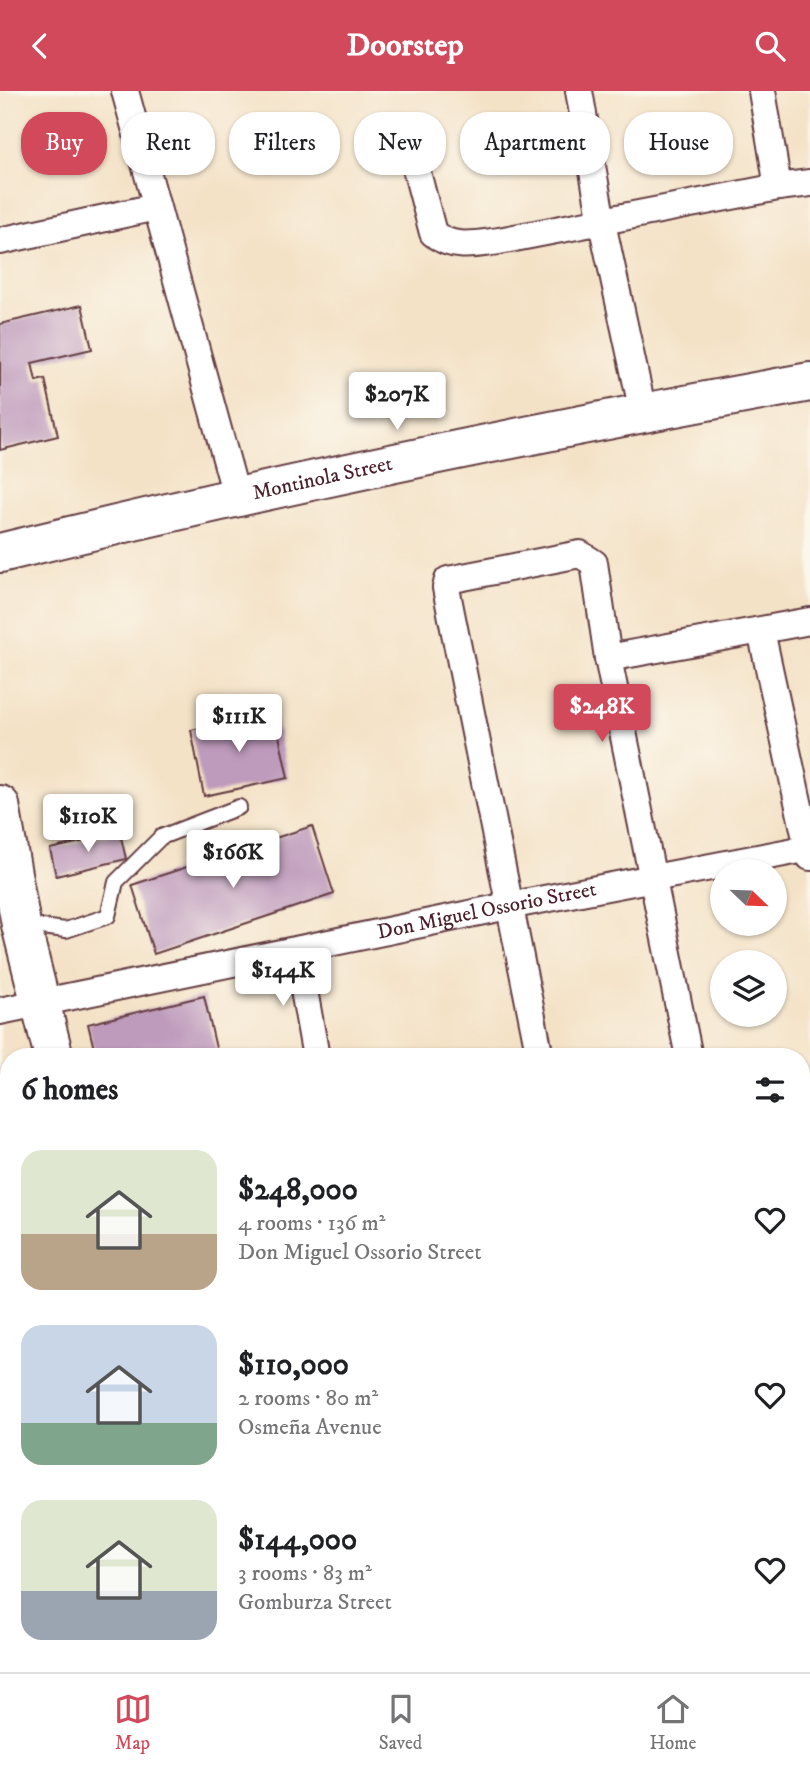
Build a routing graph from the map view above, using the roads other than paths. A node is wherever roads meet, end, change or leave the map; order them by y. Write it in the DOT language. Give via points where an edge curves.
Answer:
graph roads {
  1 [pos="125,91"];
  2 [pos="579,91"];
  3 [pos="762,91"];
  4 [pos="418,175"];
  5 [pos="810,183"];
  6 [pos="778,187"];
  7 [pos="156,207"];
  8 [pos="602,222"];
  9 [pos="0,241"];
  10 [pos="810,382"];
  11 [pos="643,412"];
  12 [pos="236,495"];
  13 [pos="0,553"];
  14 [pos="810,621"];
  15 [pos="761,631"];
  16 [pos="608,658"];
  17 [pos="240,807"];
  18 [pos="1,815"];
  19 [pos="809,851"];
  20 [pos="654,878"];
  21 [pos="0,881"];
  22 [pos="508,906"];
  23 [pos="21,925"];
  24 [pos="297,951"];
  25 [pos="40,1002"];
  26 [pos="0,1011"];
  27 [pos="52,1048"];
  28 [pos="314,1048"];
  29 [pos="538,1048"];
  30 [pos="687,1048"];
  1 -- 7 [label="street"];
  2 -- 8 [label="street"];
  3 -- 6 [label="street"];
  4 -- 8 [label="street" via="433,233 440,240 469,245"];
  5 -- 6 [label="street"];
  6 -- 8 [label="street"];
  7 -- 9 [label="street"];
  7 -- 12 [label="street"];
  8 -- 11 [label="street"];
  10 -- 11 [label="street, Montinola Street"];
  11 -- 12 [label="street, Montinola Street"];
  12 -- 13 [label="street, Montinola Street"];
  14 -- 15 [label="street"];
  15 -- 16 [label="street"];
  15 -- 19 [label="street"];
  16 -- 20 [label="street"];
  16 -- 22 [label="street" via="594,563 587,556 449,580 446,588"];
  17 -- 23 [label="lane" via="161,838 116,882 108,916 66,930"];
  18 -- 23 [label="street"];
  19 -- 20 [label="street, Don Miguel Ossorio Street"];
  20 -- 22 [label="street, Don Miguel Ossorio Street"];
  20 -- 30 [label="street"];
  21 -- 23 [label="street"];
  22 -- 24 [label="street, Don Miguel Ossorio Street"];
  22 -- 29 [label="street"];
  23 -- 25 [label="street"];
  24 -- 25 [label="street, Don Miguel Ossorio Street"];
  24 -- 28 [label="street"];
  25 -- 26 [label="street, Don Miguel Ossorio Street"];
  25 -- 27 [label="street"];
}
